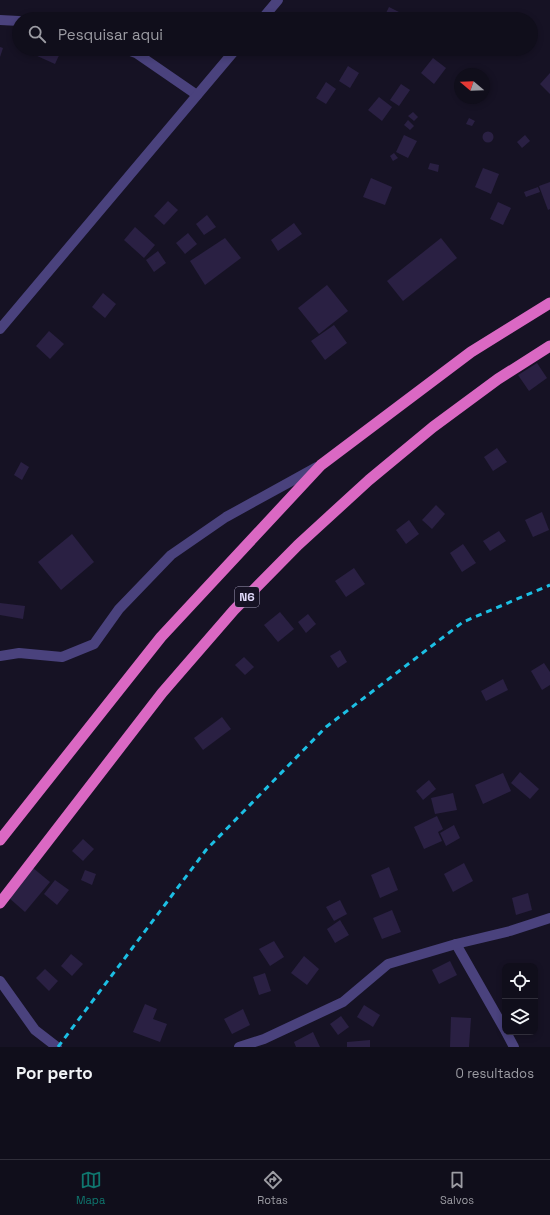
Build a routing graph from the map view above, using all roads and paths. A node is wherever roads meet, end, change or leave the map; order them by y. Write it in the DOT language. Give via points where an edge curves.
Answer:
graph roads {
  1 [pos="278,0"];
  2 [pos="268,12"];
  3 [pos="0,20"];
  4 [pos="12,21"];
  5 [pos="140,56"];
  6 [pos="230,56"];
  7 [pos="197,95"];
  8 [pos="550,303"];
  9 [pos="0,329"];
  10 [pos="550,346"];
  11 [pos="321,465"];
  12 [pos="0,656"];
  13 [pos="0,840"];
  14 [pos="0,903"];
  15 [pos="550,918"];
  16 [pos="456,944"];
  17 [pos="0,981"];
  18 [pos="502,1024"];
  19 [pos="508,1035"];
  20 [pos="58,1047"];
  21 [pos="239,1047"];
  22 [pos="514,1047"];
  1 -- 2 [label="street"];
  3 -- 4 [label="street"];
  5 -- 7 [label="street"];
  6 -- 7 [label="street"];
  7 -- 9 [label="street"];
  8 -- 11 [label="highway" via="471,352"];
  10 -- 14 [label="highway, N6" via="498,379 433,427 368,480 298,545 234,610 162,693"];
  11 -- 12 [label="street" via="226,517 171,555 119,609 94,644 62,657 19,653"];
  11 -- 13 [label="highway" via="161,637"];
  15 -- 16 [label="street"];
  16 -- 18 [label="street"];
  16 -- 21 [label="street" via="388,964 343,1002 264,1039"];
  17 -- 20 [label="street" via="34,1030"];
  19 -- 22 [label="street"];
}
